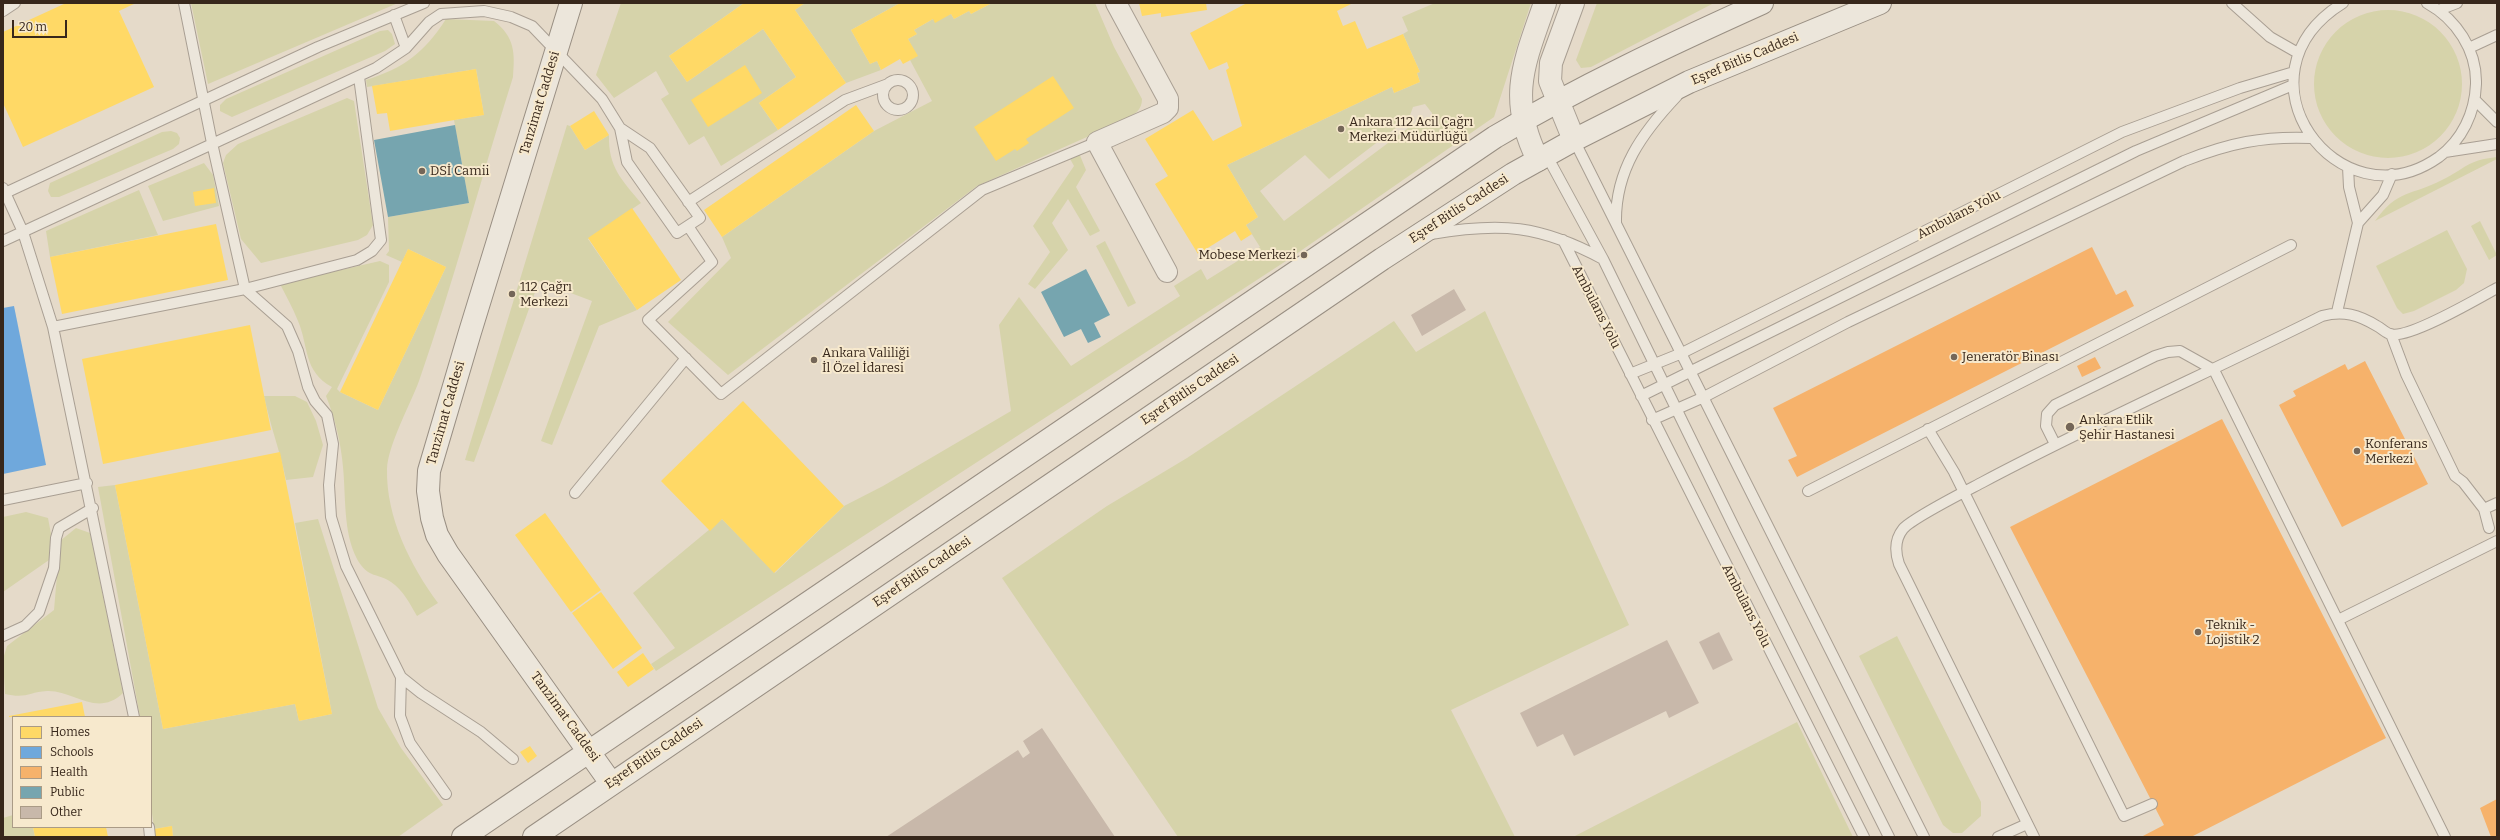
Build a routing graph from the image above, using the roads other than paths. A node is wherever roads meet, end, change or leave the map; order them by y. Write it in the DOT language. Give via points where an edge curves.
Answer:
graph roads {
  1 [pos="15,3"];
  2 [pos="184,3"];
  3 [pos="424,3"];
  4 [pos="571,3"];
  5 [pos="1116,3"];
  6 [pos="1545,3"];
  7 [pos="1573,3"];
  8 [pos="1762,3"];
  9 [pos="1880,3"];
  10 [pos="2232,3"];
  11 [pos="2343,3"];
  12 [pos="2427,3"];
  13 [pos="2457,3"];
  14 [pos="2440,10"];
  15 [pos="3,11"];
  16 [pos="394,15"];
  17 [pos="2497,35"];
  18 [pos="406,48"];
  19 [pos="2469,48"];
  20 [pos="556,50"];
  21 [pos="2298,53"];
  22 [pos="2294,72"];
  23 [pos="359,77"];
  24 [pos="1689,82"];
  25 [pos="888,84"];
  26 [pos="2293,85"];
  27 [pos="202,100"];
  28 [pos="2475,100"];
  29 [pos="1558,102"];
  30 [pos="1523,120"];
  31 [pos="2497,122"];
  32 [pos="620,128"];
  33 [pos="2311,138"];
  34 [pos="1574,140"];
  35 [pos="1098,142"];
  36 [pos="212,143"];
  37 [pos="2497,144"];
  38 [pos="2445,152"];
  39 [pos="1543,158"];
  40 [pos="2348,167"];
  41 [pos="2392,174"];
  42 [pos="4,191"];
  43 [pos="688,202"];
  44 [pos="2358,223"];
  45 [pos="688,226"];
  46 [pos="1616,227"];
  47 [pos="23,232"];
  48 [pos="1417,236"];
  49 [pos="1562,240"];
  50 [pos="3,241"];
  51 [pos="2291,245"];
  52 [pos="1603,259"];
  53 [pos="1167,272"];
  54 [pos="2497,288"];
  55 [pos="245,289"];
  56 [pos="2337,312"];
  57 [pos="53,326"];
  58 [pos="2391,334"];
  59 [pos="1682,353"];
  60 [pos="686,358"];
  61 [pos="1654,364"];
  62 [pos="2214,370"];
  63 [pos="1691,372"];
  64 [pos="1630,374"];
  65 [pos="1664,385"];
  66 [pos="1641,396"];
  67 [pos="1704,397"];
  68 [pos="1676,409"];
  69 [pos="1652,420"];
  70 [pos="1928,429"];
  71 [pos="2055,444"];
  72 [pos="87,483"];
  73 [pos="1808,491"];
  74 [pos="1963,492"];
  75 [pos="575,493"];
  76 [pos="3,500"];
  77 [pos="2497,503"];
  78 [pos="93,508"];
  79 [pos="2484,509"];
  80 [pos="2489,528"];
  81 [pos="2497,541"];
  82 [pos="2338,620"];
  83 [pos="3,636"];
  84 [pos="401,676"];
  85 [pos="134,716"];
  86 [pos="588,750"];
  87 [pos="513,759"];
  88 [pos="611,783"];
  89 [pos="446,794"];
  90 [pos="2152,804"];
  91 [pos="2027,824"];
  92 [pos="463,837"];
  93 [pos="534,837"];
  94 [pos="1864,837"];
  95 [pos="1889,837"];
  96 [pos="1924,837"];
  97 [pos="1998,837"];
  98 [pos="2034,837"];
  99 [pos="2445,837"];
  1 -- 15 [label="lane"];
  2 -- 27 [label="lane"];
  3 -- 16 [label="lane"];
  4 -- 20 [label="main road, Tanzimat Caddesi"];
  5 -- 35 [label="street" via="1168,99 1168,108 1163,113"];
  6 -- 30 [label="main road" via="1521,80"];
  7 -- 29 [label="main road" via="1551,63 1550,81"];
  8 -- 29 [label="main road"];
  9 -- 24 [label="main road, Eşref Bitlis Caddesi"];
  10 -- 21 [label="lane" via="2270,37"];
  11 -- 21 [label="lane" via="2327,13 2310,31"];
  12 -- 14 [label="lane"];
  13 -- 14 [label="lane"];
  14 -- 19 [label="lane" via="2458,29"];
  16 -- 18 [label="lane"];
  16 -- 27 [label="lane"];
  17 -- 19 [label="lane"];
  18 -- 20 [label="lane" via="434,18 450,12 476,11 511,17 532,26"];
  18 -- 23 [label="lane"];
  19 -- 28 [label="lane" via="2475,65"];
  20 -- 32 [label="lane" via="602,99"];
  20 -- 86 [label="main road, Tanzimat Caddesi" via="429,472 428,491 435,527 448,554"];
  21 -- 22 [label="lane"];
  22 -- 26 [label="lane"];
  22 -- 59 [label="lane, Ambulans Yolu" via="2240,88 2122,132"];
  23 -- 36 [label="lane"];
  23 -- 55 [label="lane" via="381,240 372,252 357,260"];
  24 -- 34 [label="main road, Eşref Bitlis Caddesi"];
  24 -- 46 [label="lane" via="1643,135 1627,161 1618,193"];
  25 -- 43 [label="lane" via="845,100"];
  26 -- 33 [label="lane" via="2299,117"];
  26 -- 63 [label="lane" via="2136,151"];
  27 -- 36 [label="lane"];
  27 -- 42 [label="lane"];
  28 -- 31 [label="lane"];
  28 -- 38 [label="lane" via="2469,119 2459,137"];
  29 -- 30 [label="main road"];
  29 -- 34 [label="main road"];
  30 -- 39 [label="main road" via="1527,137"];
  30 -- 86 [label="main road"];
  32 -- 43 [label="lane" via="650,148"];
  32 -- 45 [label="lane" via="627,162 677,233"];
  33 -- 40 [label="lane" via="2327,155"];
  33 -- 67 [label="lane" via="2276,137 2246,140 2213,149 2184,161 1848,322"];
  34 -- 39 [label="main road, Eşref Bitlis Caddesi"];
  34 -- 46 [label="lane"];
  35 -- 53 [label="street"];
  35 -- 60 [label="lane" via="982,190 721,394"];
  36 -- 47 [label="lane"];
  36 -- 55 [label="lane"];
  37 -- 38 [label="lane"];
  38 -- 41 [label="lane" via="2411,171"];
  39 -- 48 [label="main road, Eşref Bitlis Caddesi"];
  39 -- 52 [label="lane"];
  40 -- 41 [label="lane" via="2369,173"];
  40 -- 44 [label="lane" via="2349,187"];
  41 -- 44 [label="lane" via="2382,195"];
  42 -- 47 [label="lane"];
  43 -- 45 [label="lane" via="700,218"];
  44 -- 56 [label="lane"];
  45 -- 60 [label="lane" via="712,262 648,320"];
  46 -- 59 [label="lane"];
  47 -- 50 [label="lane"];
  47 -- 57 [label="lane"];
  48 -- 49 [label="lane" via="1468,227 1492,226 1531,230"];
  48 -- 88 [label="main road, Eşref Bitlis Caddesi"];
  49 -- 52 [label="lane"];
  49 -- 64 [label="lane, Ambulans Yolu"];
  51 -- 70 [label="lane"];
  52 -- 61 [label="lane"];
  54 -- 58 [label="lane" via="2417,328"];
  55 -- 57 [label="lane"];
  55 -- 84 [label="lane" via="287,326 298,350 308,387 315,401 327,415 333,444 330,485 332,517 346,566"];
  56 -- 58 [label="lane" via="2365,319"];
  56 -- 62 [label="lane" via="2322,316"];
  57 -- 72 [label="lane"];
  58 -- 79 [label="lane" via="2406,374 2455,476 2463,482"];
  59 -- 61 [label="lane, Ambulans Yolu"];
  59 -- 63 [label="lane"];
  60 -- 75 [label="lane"];
  61 -- 64 [label="lane, Ambulans Yolu"];
  61 -- 65 [label="lane"];
  62 -- 71 [label="lane"];
  62 -- 71 [label="lane" via="2180,351 2155,356 2055,405 2047,414 2046,426"];
  62 -- 82 [label="lane"];
  63 -- 65 [label="lane"];
  63 -- 67 [label="lane"];
  64 -- 66 [label="lane, Ambulans Yolu"];
  65 -- 66 [label="lane"];
  65 -- 68 [label="lane"];
  66 -- 69 [label="lane, Ambulans Yolu"];
  67 -- 68 [label="lane"];
  67 -- 96 [label="lane"];
  68 -- 69 [label="lane"];
  68 -- 95 [label="lane"];
  69 -- 94 [label="lane, Ambulans Yolu"];
  70 -- 73 [label="lane"];
  70 -- 74 [label="lane"];
  71 -- 74 [label="lane"];
  72 -- 76 [label="lane"];
  72 -- 78 [label="lane"];
  74 -- 90 [label="lane" via="2124,816"];
  74 -- 91 [label="lane" via="1903,529 1898,540 1897,557"];
  77 -- 79 [label="lane"];
  78 -- 83 [label="lane" via="59,528 54,568 39,612 25,626"];
  78 -- 85 [label="lane"];
  79 -- 80 [label="lane"];
  81 -- 82 [label="lane"];
  82 -- 99 [label="lane"];
  84 -- 87 [label="lane" via="421,693 481,732"];
  84 -- 89 [label="lane" via="400,716 410,743"];
  86 -- 88 [label="main road, Tanzimat Caddesi"];
  86 -- 92 [label="main road"];
  88 -- 93 [label="main road, Eşref Bitlis Caddesi"];
  91 -- 97 [label="lane"];
  91 -- 98 [label="lane"];
}
